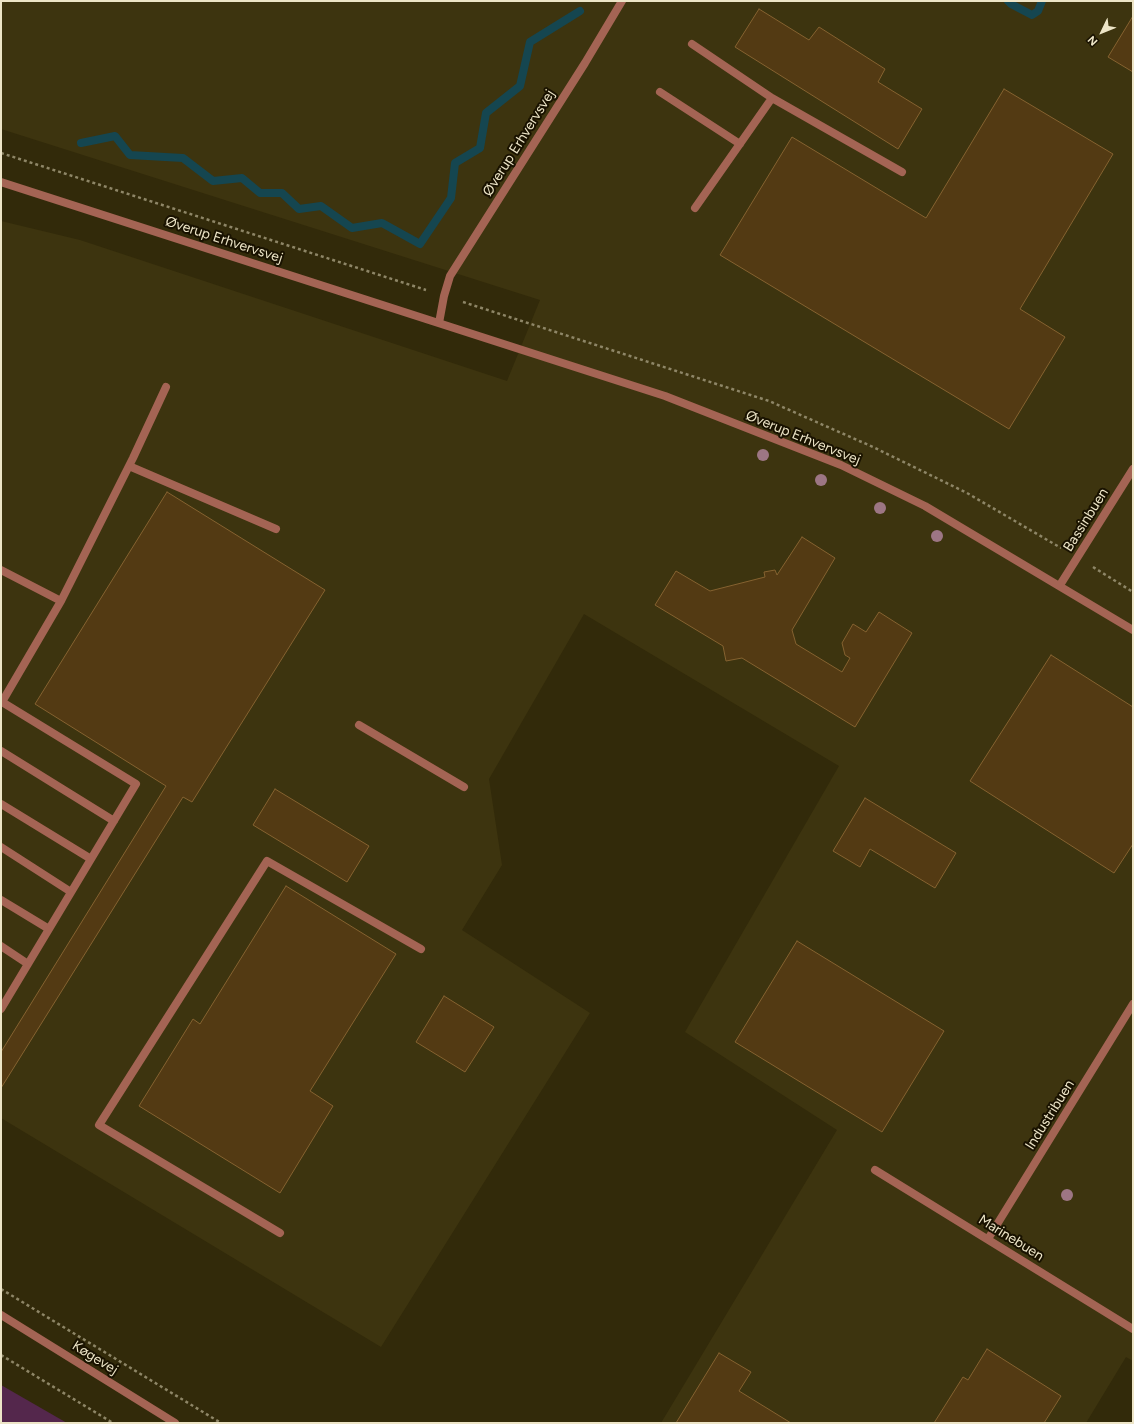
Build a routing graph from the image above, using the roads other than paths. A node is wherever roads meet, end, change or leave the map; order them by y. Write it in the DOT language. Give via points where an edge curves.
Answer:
graph roads {
  1 [pos="622,1"];
  2 [pos="692,44"];
  3 [pos="660,92"];
  4 [pos="772,98"];
  5 [pos="740,144"];
  6 [pos="902,172"];
  7 [pos="1,182"];
  8 [pos="695,208"];
  9 [pos="439,324"];
  10 [pos="166,387"];
  11 [pos="129,466"];
  12 [pos="1133,469"];
  13 [pos="276,529"];
  14 [pos="2,571"];
  15 [pos="1060,585"];
  16 [pos="61,601"];
  17 [pos="1133,630"];
  18 [pos="1,702"];
  19 [pos="359,725"];
  20 [pos="1,751"];
  21 [pos="464,787"];
  22 [pos="1,804"];
  23 [pos="114,820"];
  24 [pos="1,847"];
  25 [pos="91,859"];
  26 [pos="71,892"];
  27 [pos="1,900"];
  28 [pos="49,929"];
  29 [pos="1,946"];
  30 [pos="421,949"];
  31 [pos="28,964"];
  32 [pos="2,1004"];
  33 [pos="1133,1004"];
  34 [pos="875,1170"];
  35 [pos="280,1233"];
  36 [pos="988,1239"];
  37 [pos="1,1315"];
  38 [pos="1133,1329"];
  39 [pos="175,1423"];
  1 -- 9 [label="street, Øverup Erhvervsvej" via="450,276"];
  2 -- 4 [label="street"];
  3 -- 5 [label="street"];
  4 -- 5 [label="street"];
  4 -- 6 [label="street"];
  5 -- 8 [label="street"];
  7 -- 9 [label="street, Øverup Erhvervsvej"];
  9 -- 15 [label="street, Øverup Erhvervsvej" via="665,396 841,465 925,506"];
  10 -- 11 [label="street"];
  11 -- 13 [label="street"];
  11 -- 16 [label="street"];
  12 -- 15 [label="street, Bassinbuen"];
  14 -- 16 [label="street"];
  15 -- 17 [label="street, Øverup Erhvervsvej"];
  16 -- 18 [label="street"];
  18 -- 23 [label="street" via="136,784"];
  19 -- 21 [label="street"];
  20 -- 23 [label="street"];
  22 -- 25 [label="street"];
  23 -- 25 [label="street"];
  24 -- 26 [label="street"];
  25 -- 26 [label="street"];
  26 -- 28 [label="street"];
  27 -- 28 [label="street"];
  28 -- 31 [label="street"];
  29 -- 31 [label="street"];
  30 -- 35 [label="street" via="267,861 99,1125"];
  31 -- 32 [label="street"];
  33 -- 36 [label="street, Industribuen"];
  34 -- 36 [label="street, Marinebuen"];
  36 -- 38 [label="street, Marinebuen"];
  37 -- 39 [label="street, Køgevej"];
}
